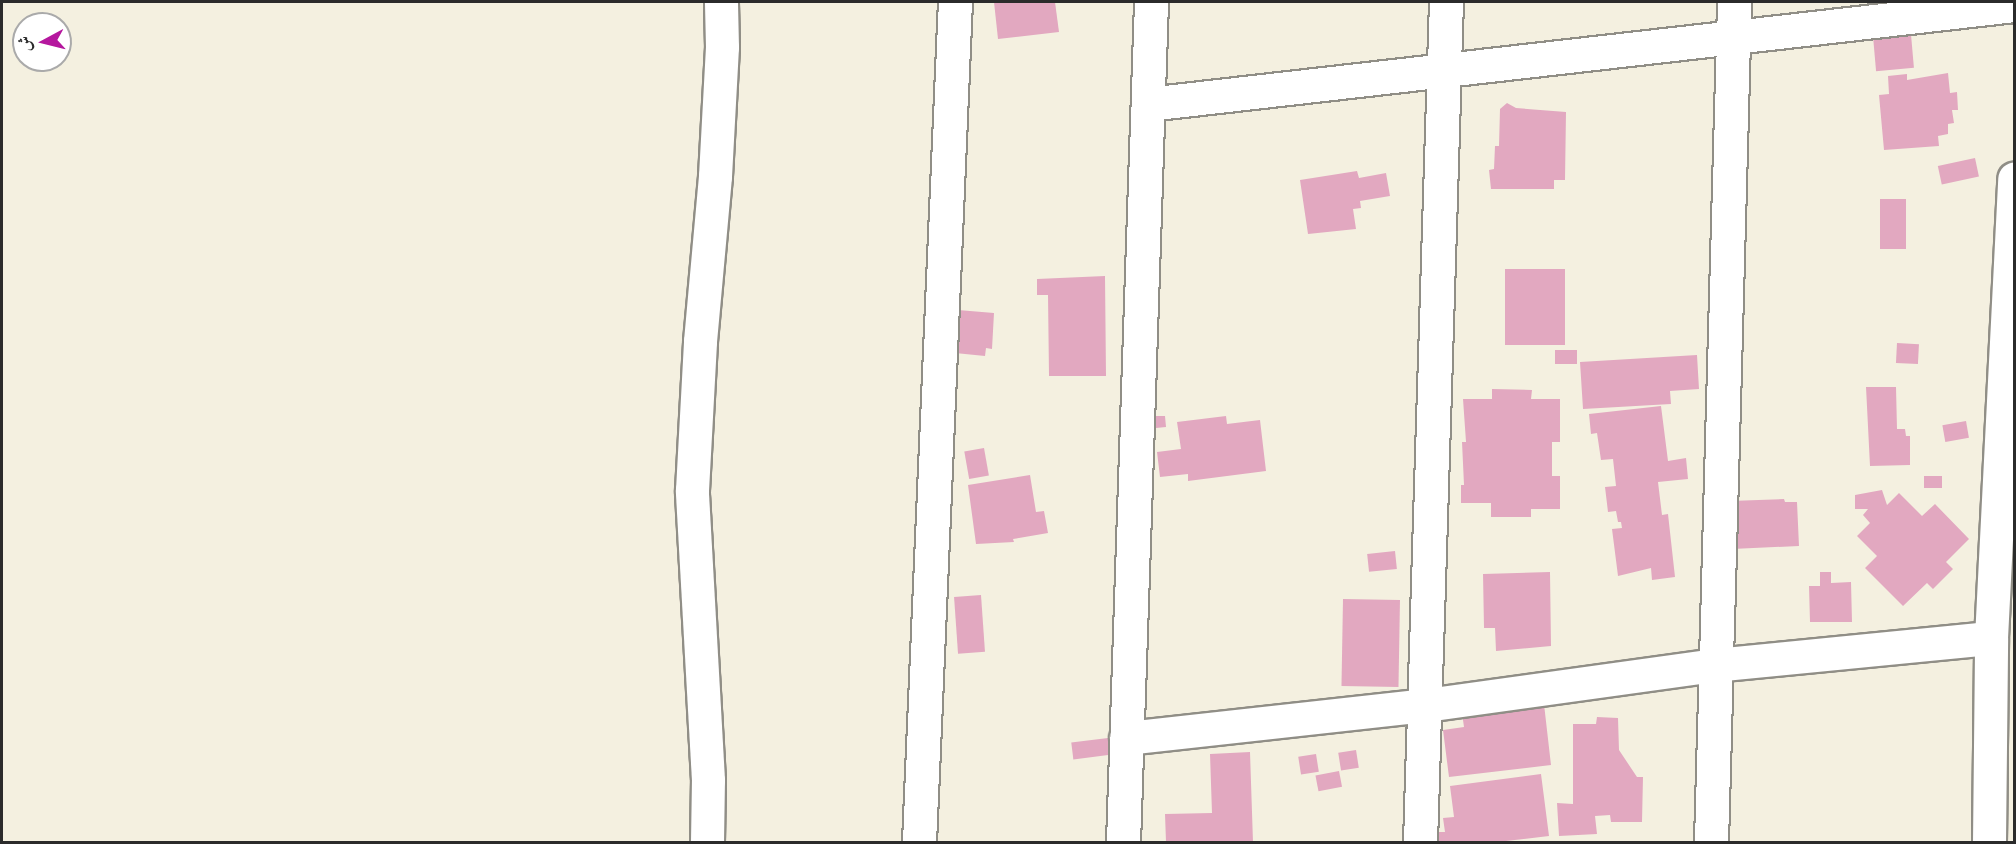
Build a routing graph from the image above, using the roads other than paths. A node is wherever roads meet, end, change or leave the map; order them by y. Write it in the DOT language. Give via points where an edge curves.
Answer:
graph roads {
  1 [pos="721,2"];
  2 [pos="956,2"];
  3 [pos="1151,2"];
  4 [pos="1446,2"];
  5 [pos="1734,2"];
  6 [pos="2014,5"];
  7 [pos="1732,34"];
  8 [pos="1444,70"];
  9 [pos="1148,105"];
  10 [pos="2014,179"];
  11 [pos="1991,638"];
  12 [pos="1714,665"];
  13 [pos="1426,705"];
  14 [pos="1126,738"];
  15 [pos="706,843"];
  16 [pos="919,843"];
  17 [pos="1123,843"];
  18 [pos="1420,843"];
  19 [pos="1711,843"];
  20 [pos="1989,843"];
  1 -- 15 [label="street" via="716,165 692,490 708,780"];
  2 -- 16 [label="street"];
  3 -- 9 [label="street"];
  4 -- 8 [label="street"];
  5 -- 7 [label="street"];
  6 -- 7 [label="street"];
  7 -- 8 [label="street"];
  7 -- 12 [label="street"];
  8 -- 9 [label="street"];
  8 -- 13 [label="street"];
  9 -- 14 [label="street"];
  10 -- 11 [label="street"];
  11 -- 12 [label="street"];
  11 -- 20 [label="street"];
  12 -- 13 [label="street"];
  12 -- 19 [label="street"];
  13 -- 14 [label="street"];
  13 -- 18 [label="street"];
  14 -- 17 [label="street"];
}
